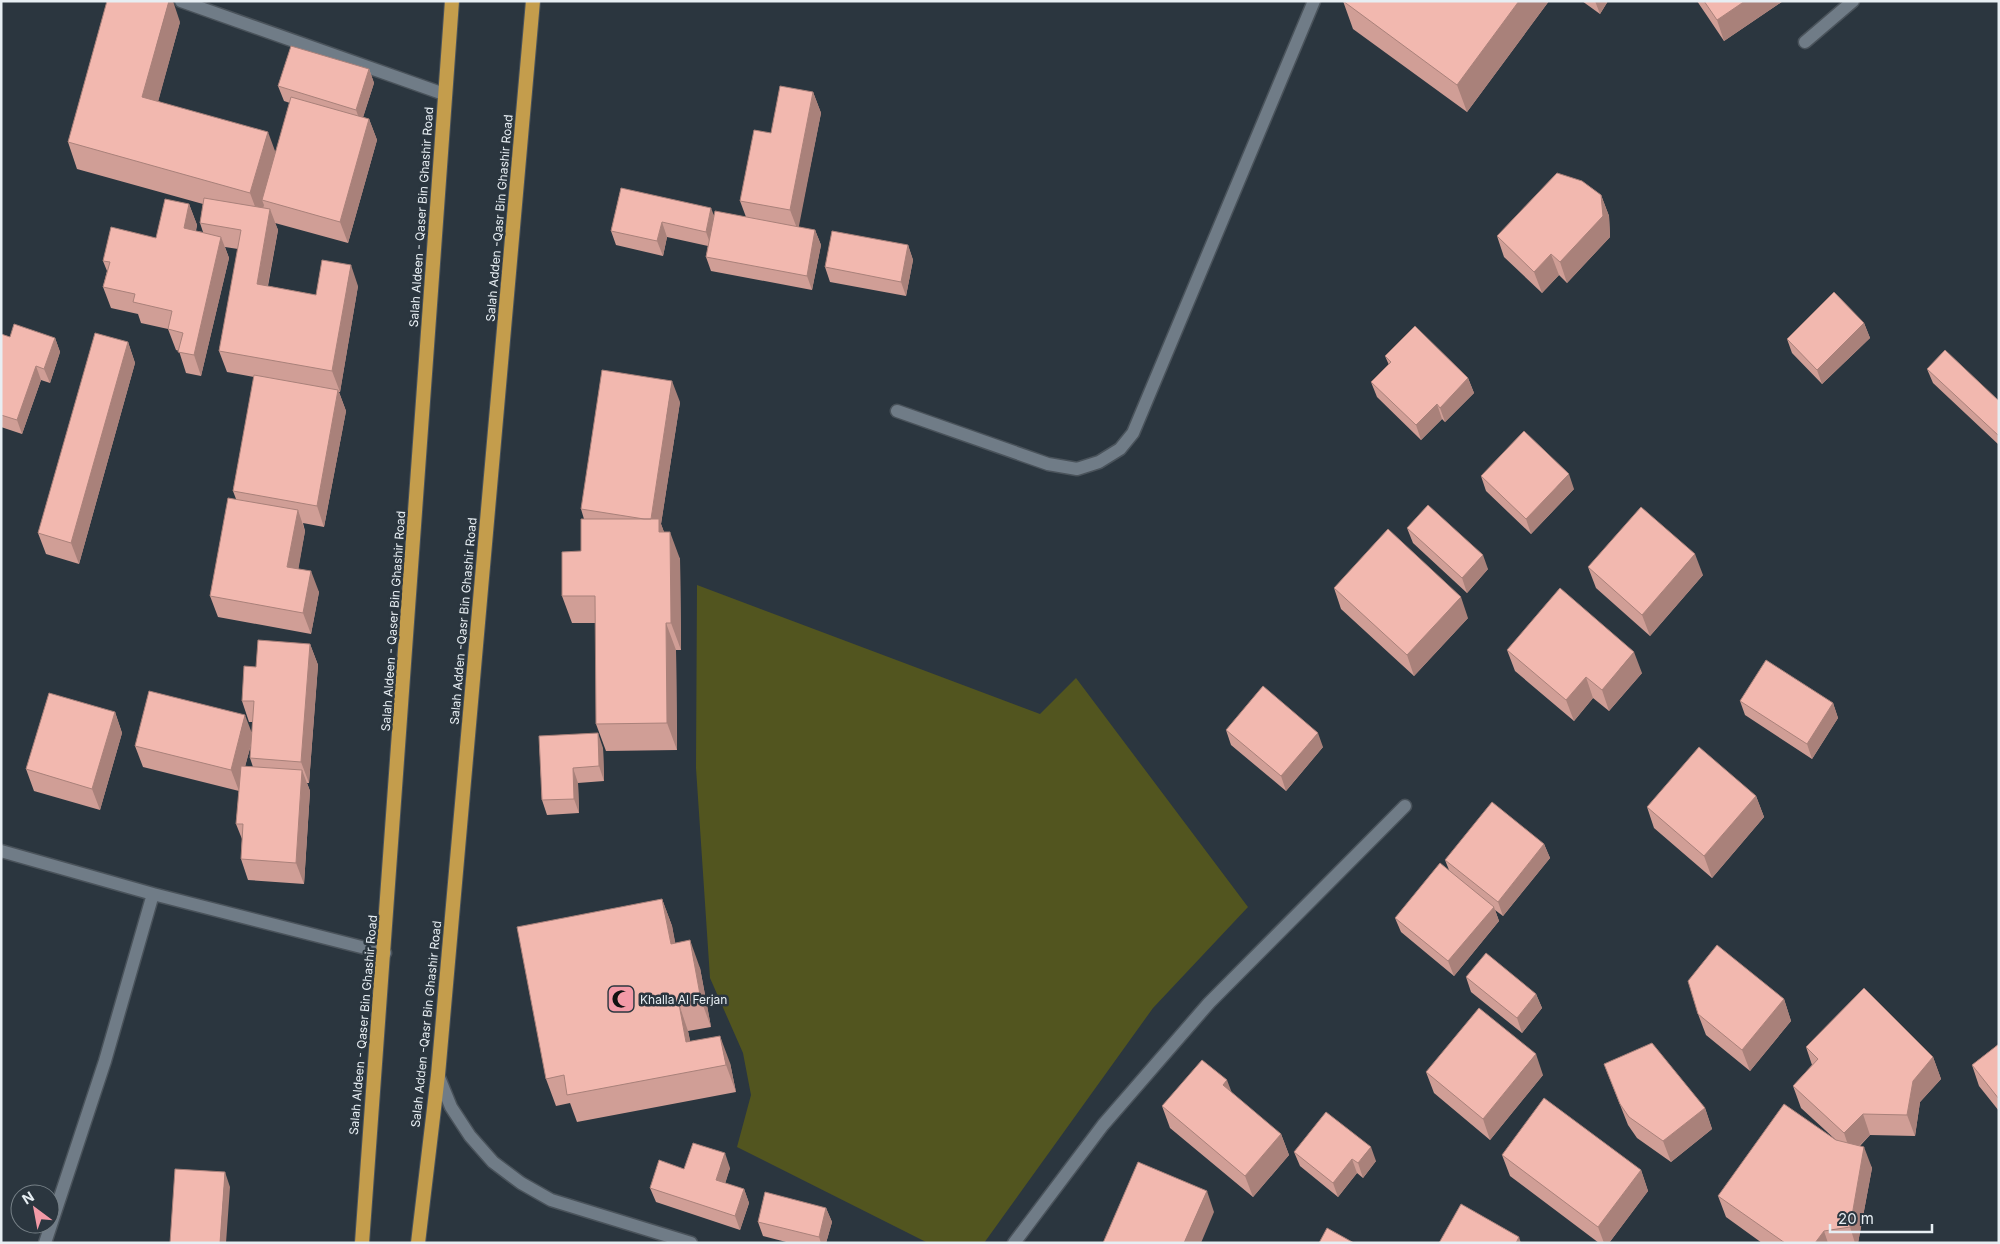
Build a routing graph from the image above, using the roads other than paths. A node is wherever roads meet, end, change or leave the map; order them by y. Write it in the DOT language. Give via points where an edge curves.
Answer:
graph roads {
  1 [pos="182,1"];
  2 [pos="452,1"];
  3 [pos="533,1"];
  4 [pos="1314,1"];
  5 [pos="1853,1"];
  6 [pos="1806,42"];
  7 [pos="444,94"];
  8 [pos="897,411"];
  9 [pos="1405,806"];
  10 [pos="1,851"];
  11 [pos="153,894"];
  12 [pos="385,953"];
  13 [pos="438,1075"];
  14 [pos="45,1243"];
  15 [pos="362,1243"];
  16 [pos="418,1243"];
  17 [pos="691,1243"];
  18 [pos="1014,1243"];
  1 -- 7 [label="street"];
  2 -- 7 [label="highway, Salah Aldeen - Qaser Bin Ghashir Road"];
  3 -- 13 [label="highway, Salah Adden -Qasr Bin Ghashir Road"];
  4 -- 8 [label="street" via="1133,433 1120,449 1099,462 1077,469 1048,464"];
  5 -- 6 [label="street"];
  7 -- 12 [label="highway, Salah Aldeen - Qaser Bin Ghashir Road"];
  9 -- 18 [label="street" via="1209,1003 1103,1124"];
  10 -- 11 [label="street"];
  11 -- 12 [label="street"];
  11 -- 14 [label="street" via="105,1060"];
  12 -- 15 [label="highway, Salah Aldeen - Qaser Bin Ghashir Road"];
  13 -- 16 [label="highway, Salah Adden -Qasr Bin Ghashir Road"];
  13 -- 17 [label="street" via="451,1107 470,1136 493,1162 521,1183 551,1200"];
}
